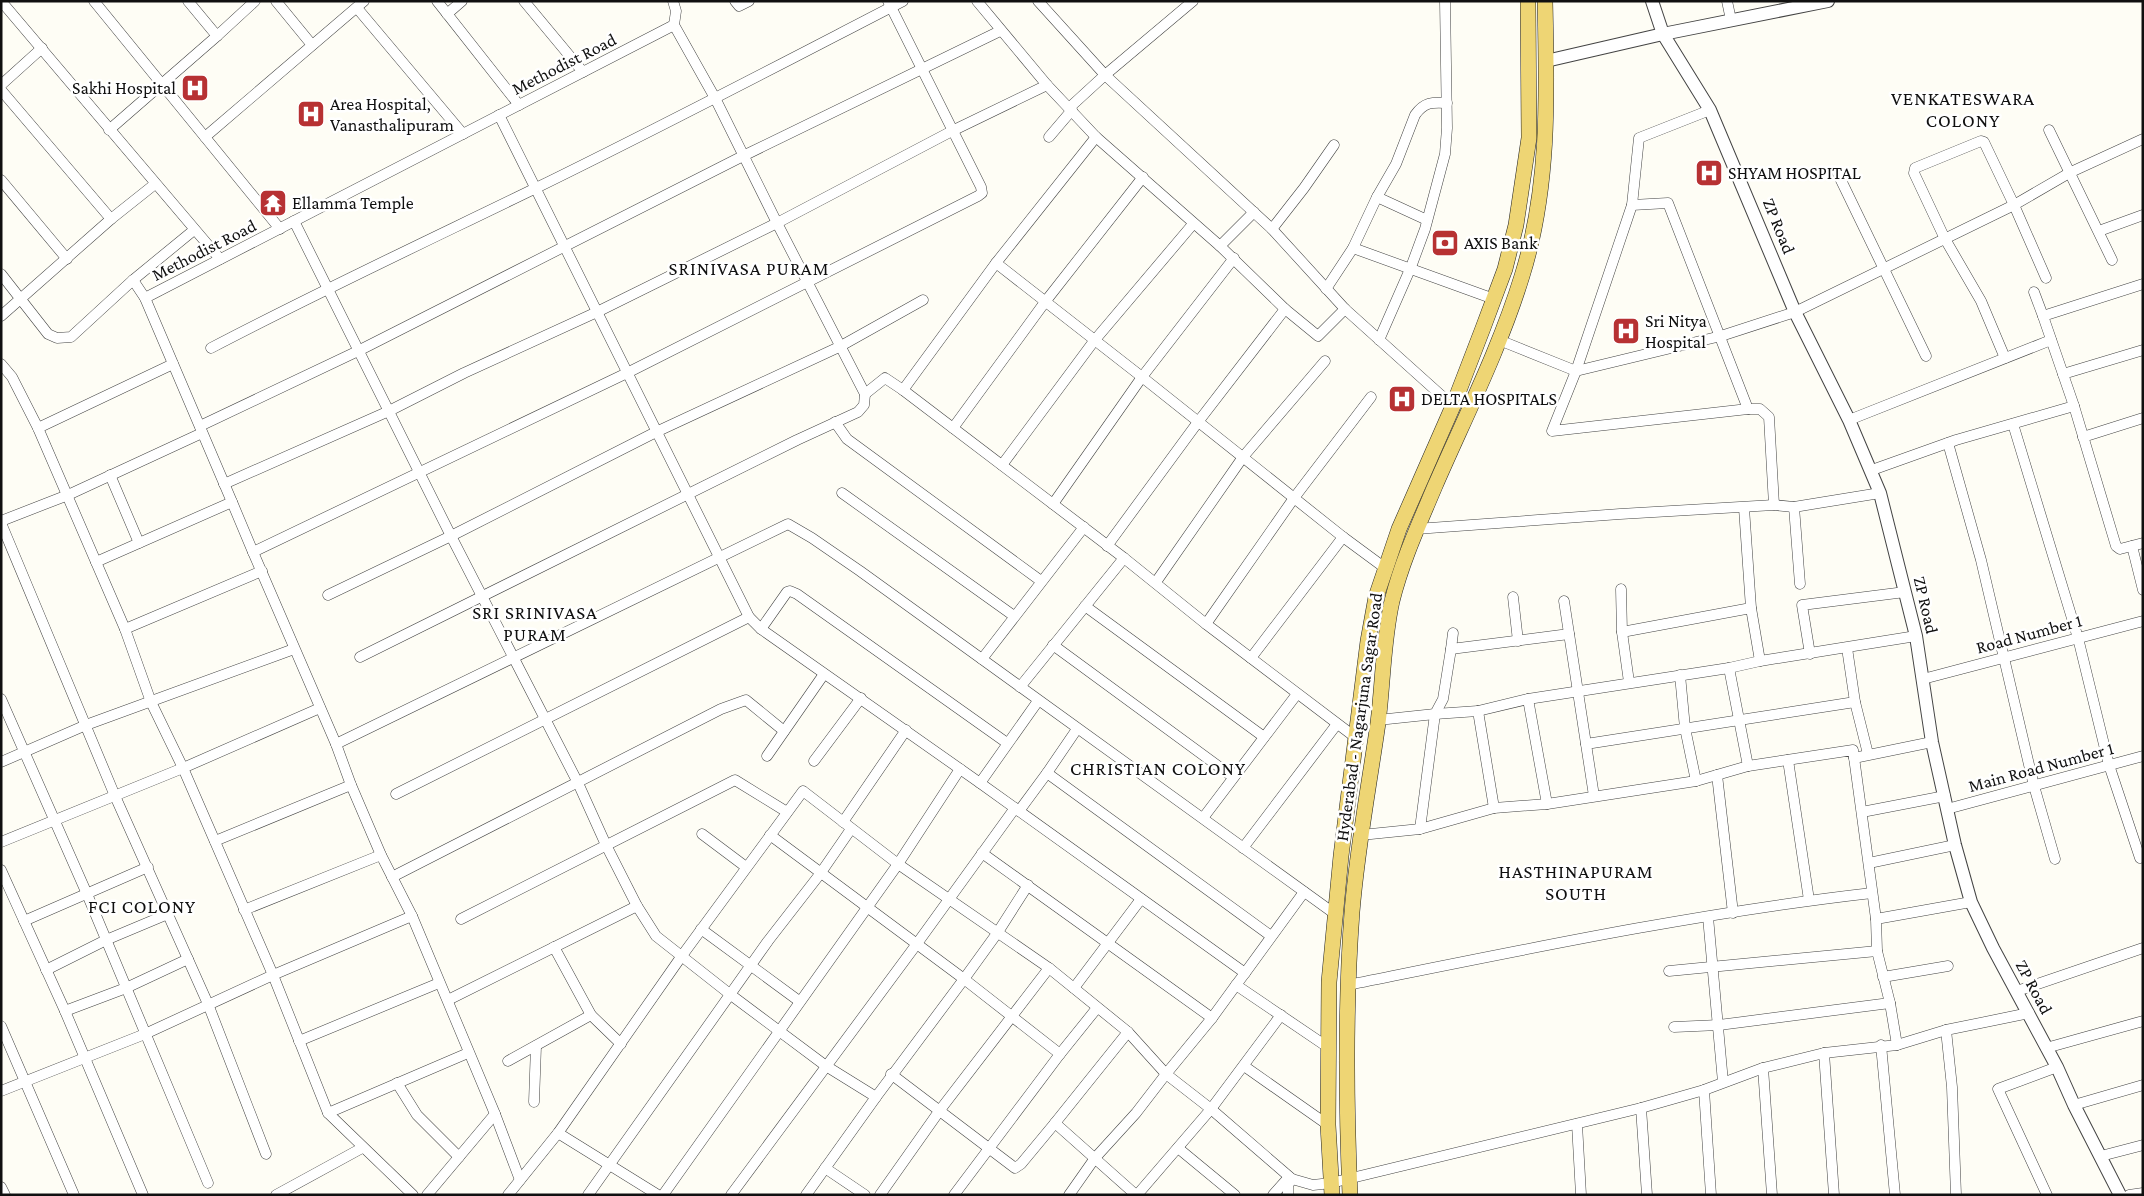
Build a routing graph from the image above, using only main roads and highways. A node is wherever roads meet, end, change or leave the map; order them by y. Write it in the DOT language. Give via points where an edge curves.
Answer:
graph roads {
  1 [pos="1528,1"];
  2 [pos="1545,1"];
  3 [pos="1331,1189"];
  4 [pos="1350,1195"];
  1 -- 3 [label="main road, Hyderabad - Nagarjuna Sagar Road" via="1529,138 1516,225 1494,299 1385,568 1368,641 1328,982"];
  2 -- 4 [label="main road, Hyderabad - Nagarjuna Sagar Road" via="1547,116 1542,181 1522,274 1499,340 1416,529 1392,603 1352,911 1348,985"];
}
